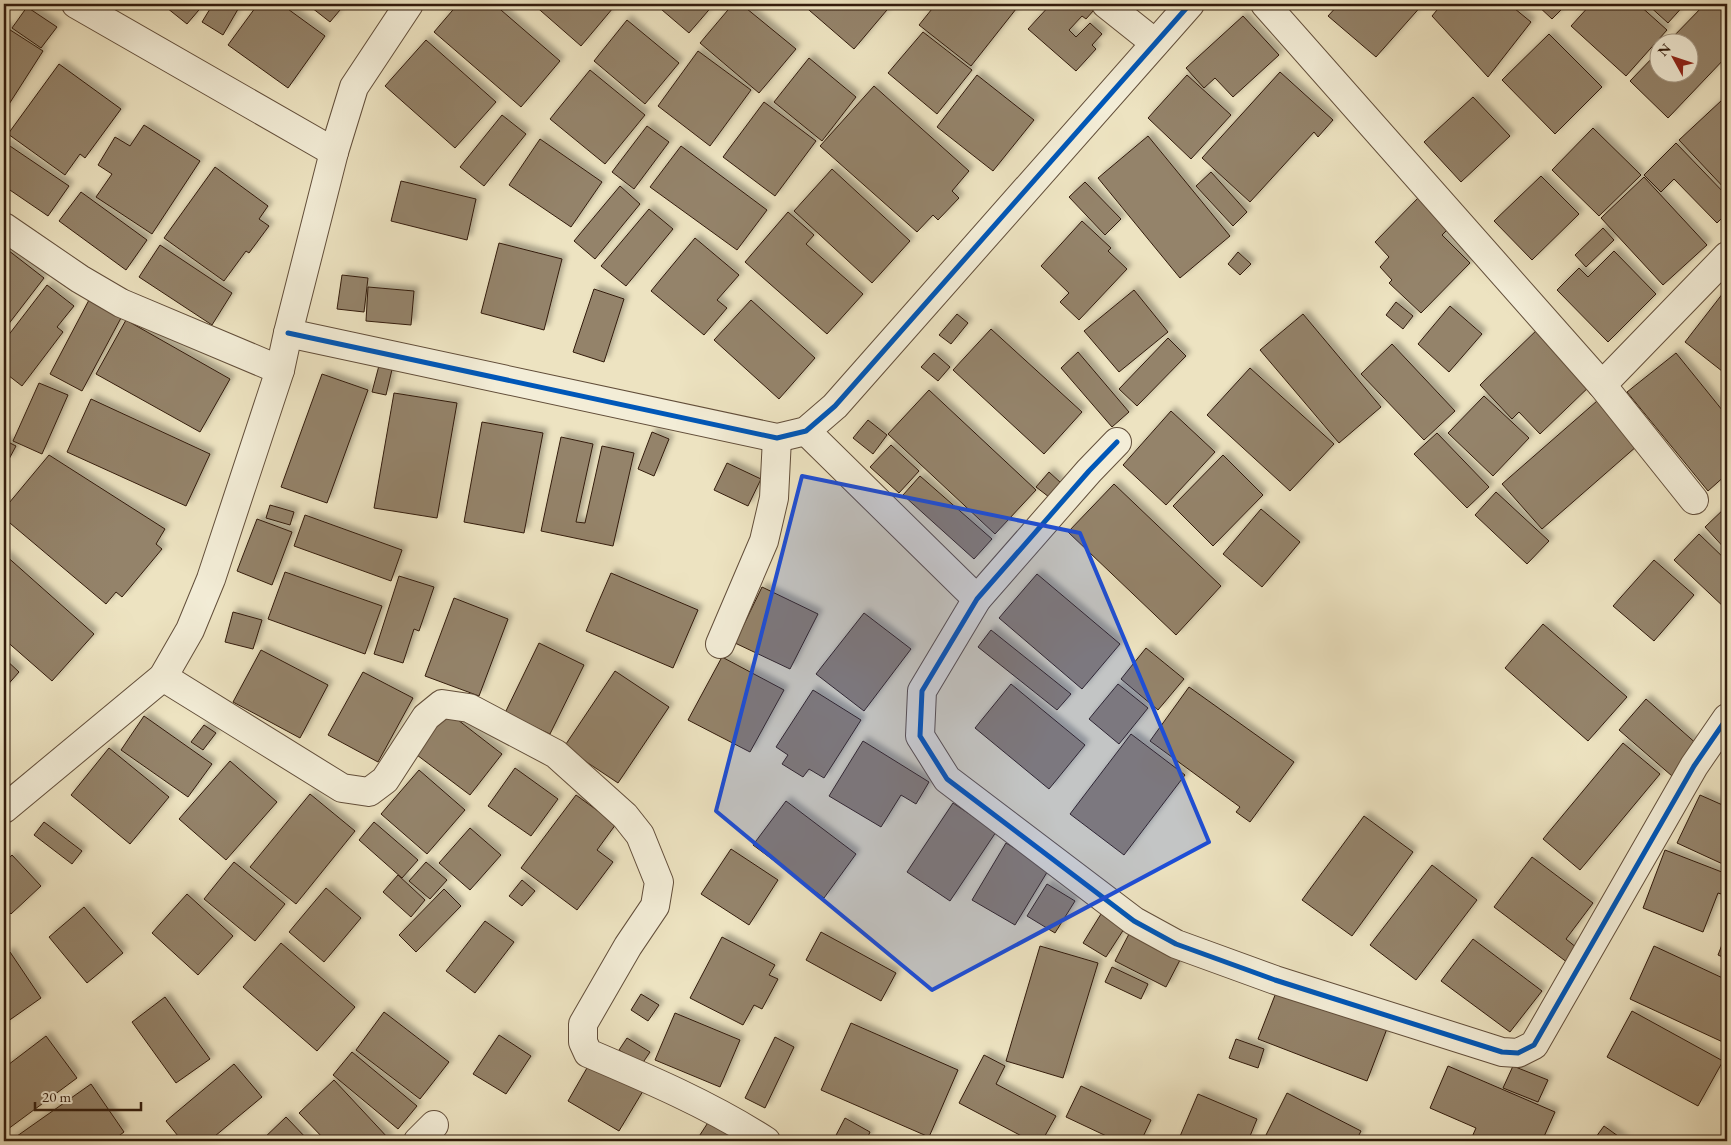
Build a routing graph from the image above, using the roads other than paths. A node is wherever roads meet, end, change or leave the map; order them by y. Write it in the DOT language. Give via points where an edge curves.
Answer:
graph roads {
  1 [pos="76,4"];
  2 [pos="409,4"];
  3 [pos="1106,4"];
  4 [pos="1190,4"];
  5 [pos="1265,4"];
  6 [pos="1155,43"];
  7 [pos="334,152"];
  8 [pos="4,227"];
  9 [pos="1727,256"];
  10 [pos="288,333"];
  11 [pos="280,370"];
  12 [pos="1602,384"];
  13 [pos="806,431"];
  14 [pos="777,438"];
  15 [pos="1117,442"];
  16 [pos="1694,500"];
  17 [pos="977,599"];
  18 [pos="720,644"];
  19 [pos="163,677"];
  20 [pos="1727,718"];
  21 [pos="7,798"];
  22 [pos="766,1141"];
  1 -- 7 [label="street"];
  2 -- 7 [label="street" via="354,87"];
  3 -- 6 [label="street"];
  4 -- 6 [label="street"];
  5 -- 12 [label="street"];
  6 -- 13 [label="street" via="842,399"];
  7 -- 10 [label="street"];
  8 -- 11 [label="street" via="120,303"];
  9 -- 12 [label="street"];
  10 -- 11 [label="street"];
  10 -- 14 [label="street"];
  11 -- 19 [label="street" via="212,579 190,630"];
  12 -- 16 [label="street"];
  13 -- 14 [label="street"];
  13 -- 17 [label="street"];
  14 -- 18 [label="street" via="774,498 764,541"];
  15 -- 17 [label="street"];
  17 -- 20 [label="street" via="922,691 920,736 948,779 1134,921 1176,944 1275,980 1502,1052 1518,1053 1534,1045 1694,766"];
  19 -- 21 [label="street"];
  19 -- 22 [label="street" via="342,788 369,792 385,780 426,717 442,704 469,708 556,754 625,816 640,835 659,882 655,906 583,1024 583,1042 588,1053 682,1094"];
}
